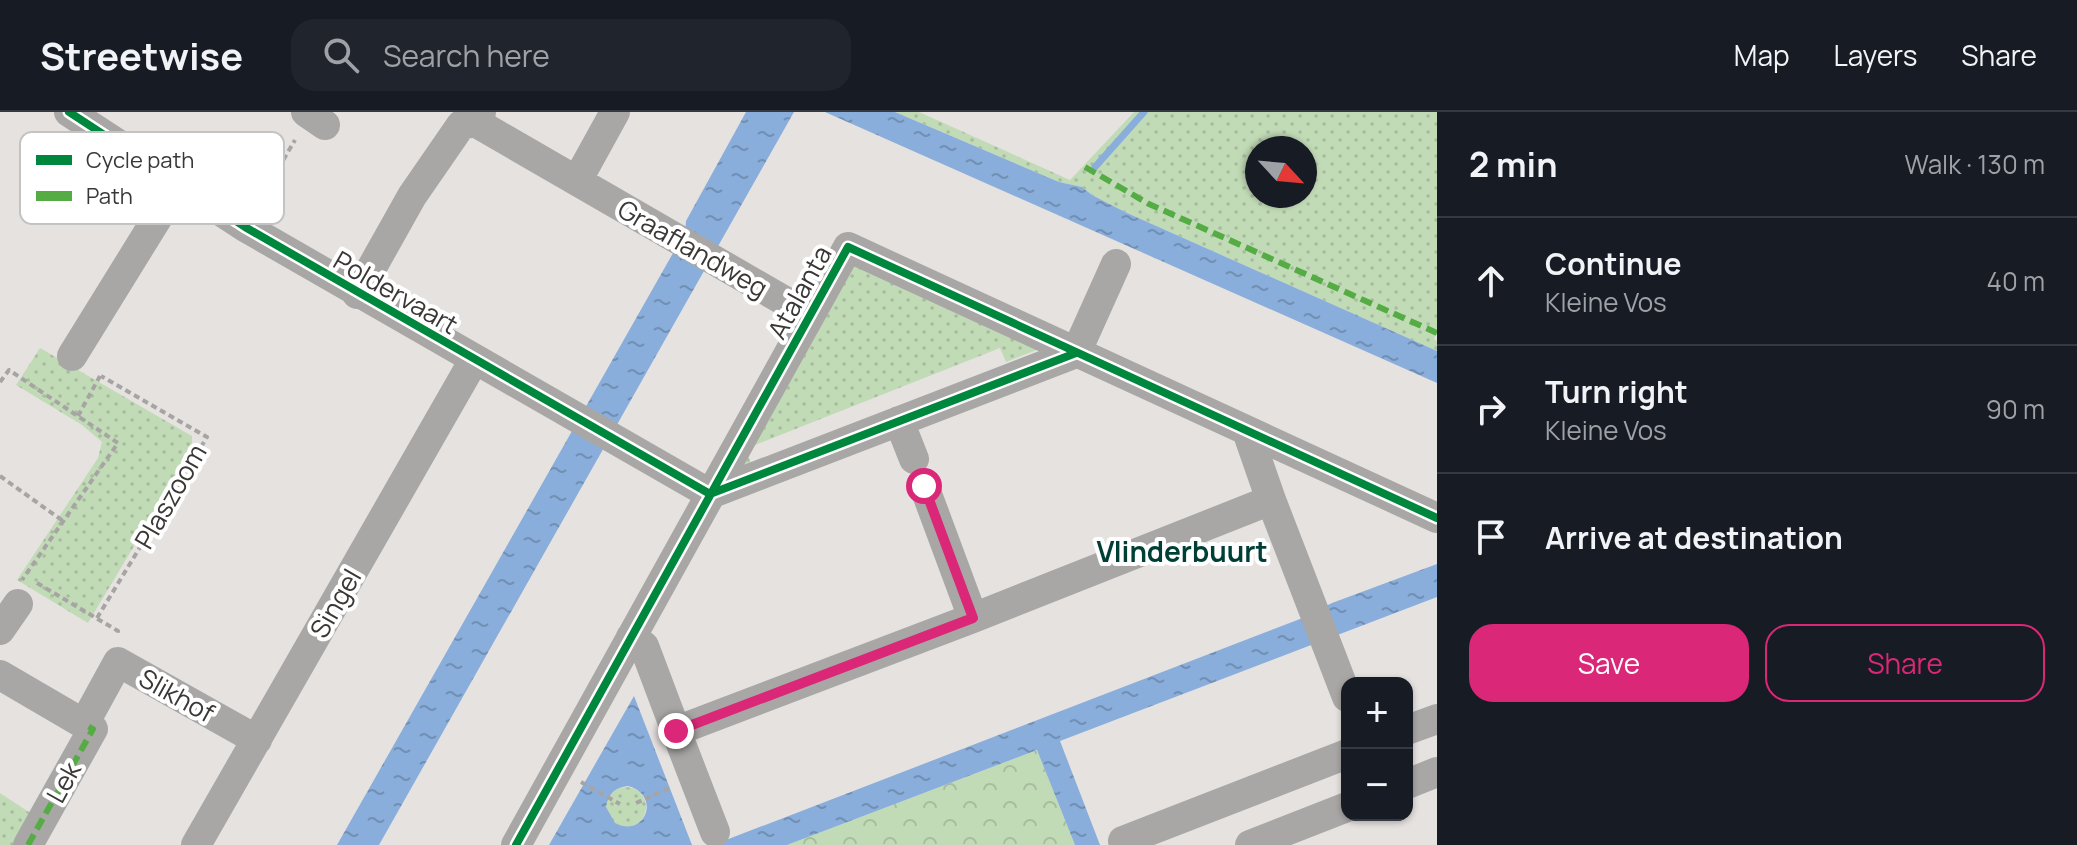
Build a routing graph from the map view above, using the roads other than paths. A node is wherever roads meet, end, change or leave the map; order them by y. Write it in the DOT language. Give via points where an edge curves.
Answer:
graph roads {
  1 [pos="69,112"];
  2 [pos="615,112"];
  3 [pos="478,117"];
  4 [pos="100,132"];
  5 [pos="577,181"];
  6 [pos="154,224"];
  7 [pos="240,224"];
  8 [pos="1116,264"];
  9 [pos="357,294"];
  10 [pos="809,315"];
  11 [pos="1076,353"];
  12 [pos="72,356"];
  13 [pos="474,360"];
  14 [pos="899,421"];
  15 [pos="1247,431"];
  16 [pos="710,494"];
  17 [pos="1271,500"];
  18 [pos="1437,518"];
  19 [pos="20,589"];
  20 [pos="973,618"];
  21 [pos="0,630"];
  22 [pos="631,637"];
  23 [pos="0,675"];
  24 [pos="1341,681"];
  25 [pos="1437,719"];
  26 [pos="84,724"];
  27 [pos="1413,728"];
  28 [pos="676,731"];
  29 [pos="257,740"];
  30 [pos="1341,756"];
  31 [pos="1437,772"];
  32 [pos="1413,782"];
  33 [pos="1341,809"];
  34 [pos="715,832"];
  35 [pos="28,845"];
  36 [pos="196,845"];
  37 [pos="516,845"];
  38 [pos="1125,845"];
  39 [pos="1250,845"];
  1 -- 4 [label="street, Poldervaart"];
  2 -- 5 [label="street"];
  3 -- 5 [label="street, Graaflandweg"];
  3 -- 9 [label="street, Graaflandweg" via="461,125 412,196"];
  5 -- 10 [label="street, Graaflandweg"];
  6 -- 12 [label="street"];
  7 -- 9 [label="street, Poldervaart"];
  8 -- 11 [label="street"];
  9 -- 13 [label="street, Poldervaart"];
  10 -- 11 [label="street, Atalanta" via="848,247"];
  10 -- 16 [label="street, Atalanta"];
  11 -- 14 [label="street"];
  11 -- 15 [label="street, Atalanta"];
  13 -- 16 [label="street, Poldervaart"];
  13 -- 29 [label="street, Singel"];
  14 -- 16 [label="street"];
  14 -- 20 [label="street"];
  15 -- 17 [label="street"];
  15 -- 18 [label="street, Atalanta"];
  16 -- 22 [label="street, Atalanta"];
  17 -- 20 [label="street"];
  17 -- 24 [label="street"];
  19 -- 21 [label="street"];
  20 -- 28 [label="street"];
  22 -- 28 [label="street" via="644,646"];
  22 -- 37 [label="street, Atalanta"];
  23 -- 26 [label="street"];
  25 -- 27 [label="street"];
  26 -- 29 [label="street, Slikhof" via="118,662"];
  26 -- 35 [label="street, Lek" via="93,729"];
  28 -- 34 [label="street"];
  29 -- 36 [label="street, Singel"];
  30 -- 38 [label="street" via="1123,841"];
  31 -- 32 [label="street"];
  33 -- 39 [label="street"];
}
